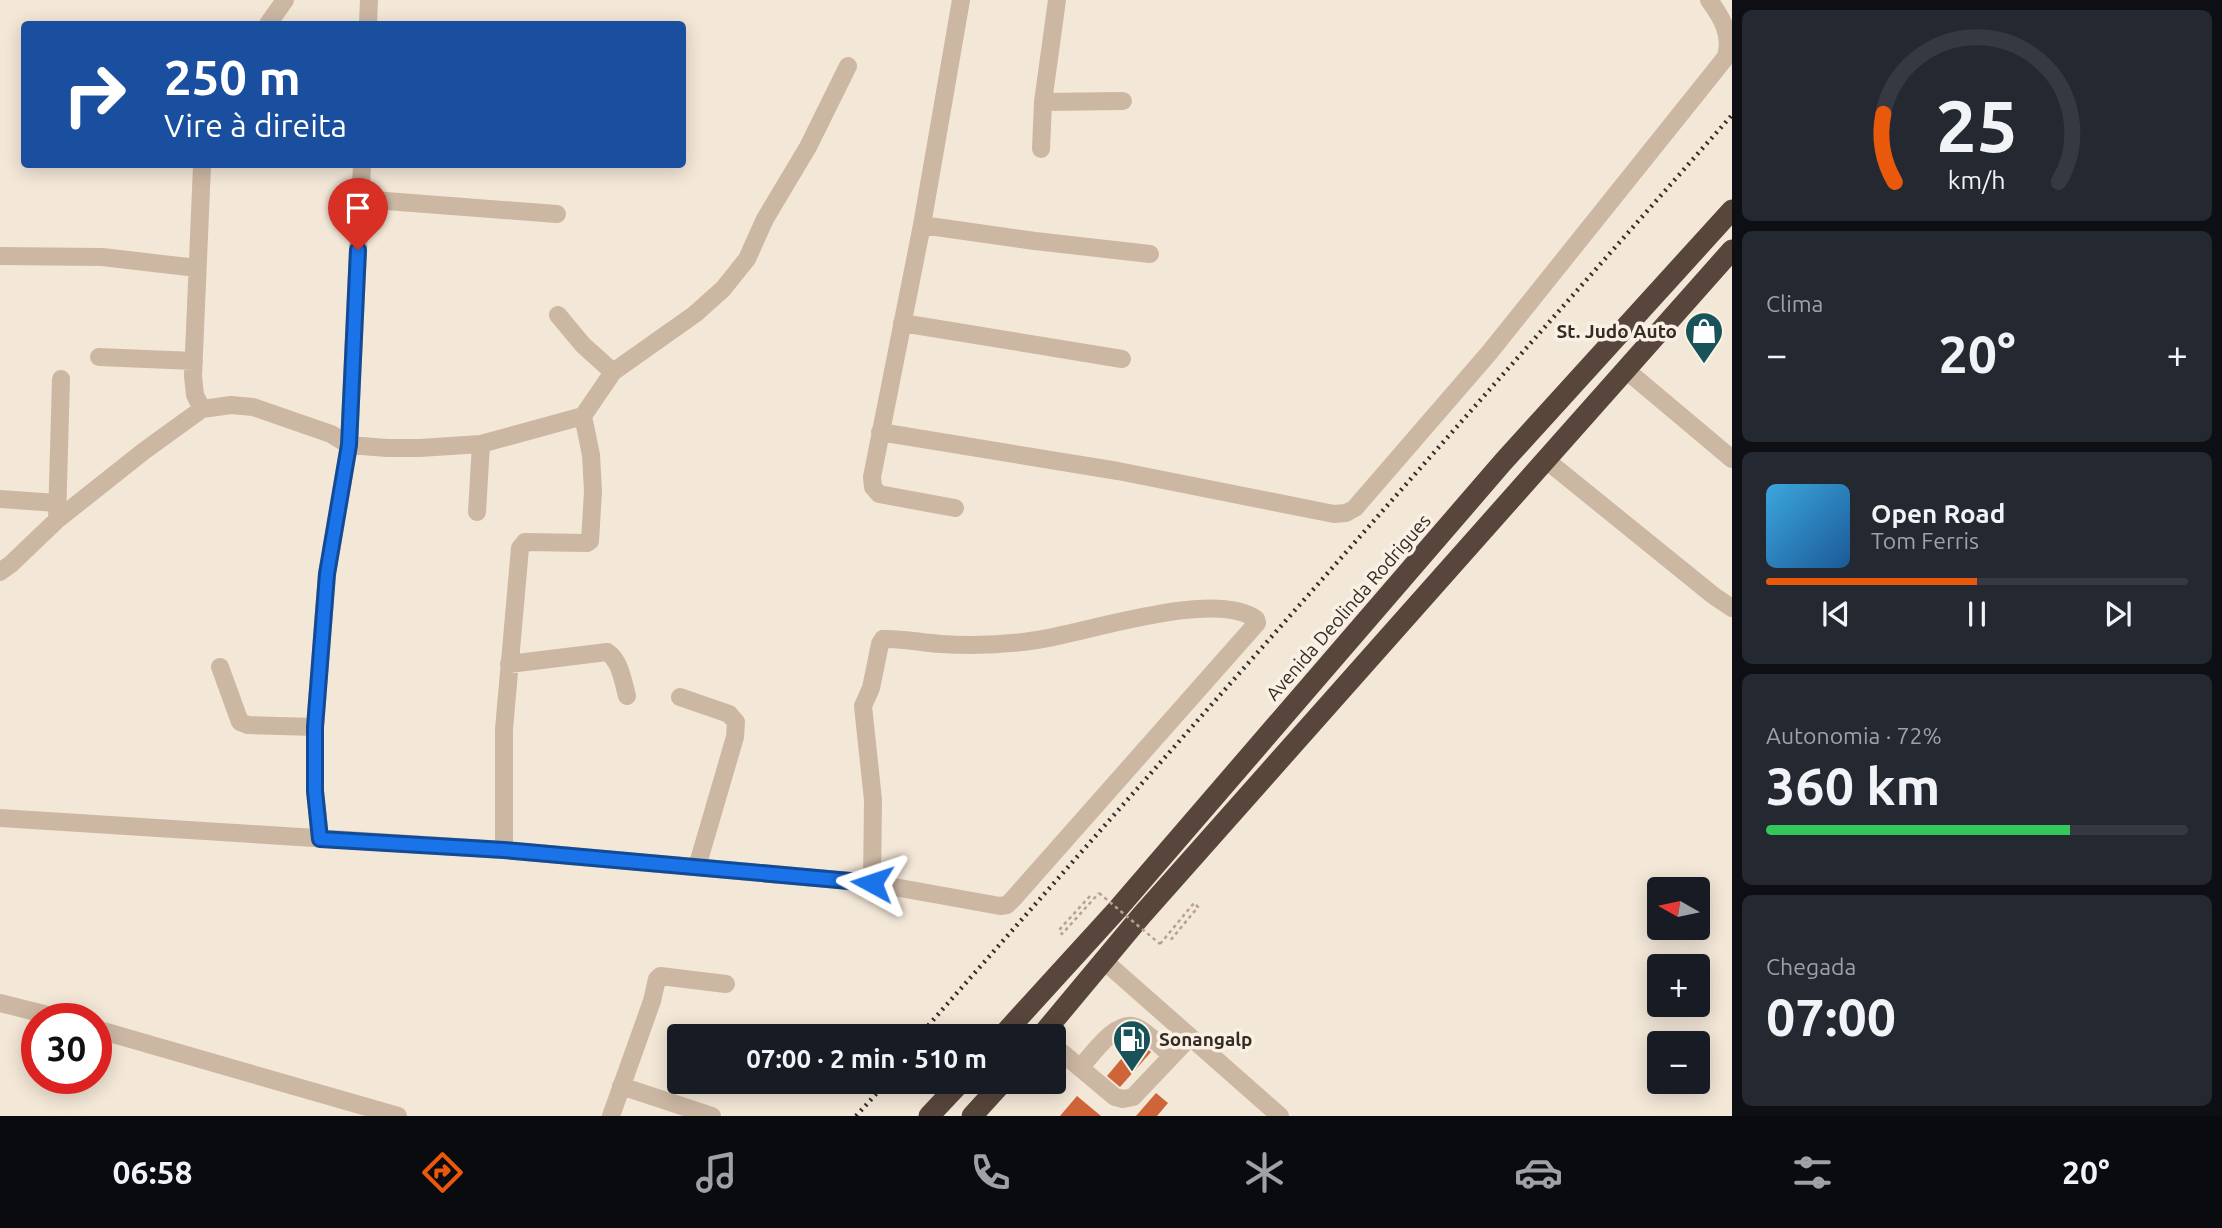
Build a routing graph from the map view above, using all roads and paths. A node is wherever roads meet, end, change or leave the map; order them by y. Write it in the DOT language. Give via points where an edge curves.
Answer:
graph roads {
  1 [pos="285,0"];
  2 [pos="369,0"];
  3 [pos="961,0"];
  4 [pos="1057,0"];
  5 [pos="1709,0"];
  6 [pos="270,21"];
  7 [pos="368,21"];
  8 [pos="848,66"];
  9 [pos="1123,101"];
  10 [pos="1043,102"];
  11 [pos="1041,149"];
  12 [pos="202,168"];
  13 [pos="362,168"];
  14 [pos="360,199"];
  15 [pos="1732,210"];
  16 [pos="557,214"];
  17 [pos="922,225"];
  18 [pos="1150,254"];
  19 [pos="0,256"];
  20 [pos="1728,262"];
  21 [pos="197,268"];
  22 [pos="558,315"];
  23 [pos="902,323"];
  24 [pos="99,357"];
  25 [pos="1122,359"];
  26 [pos="194,361"];
  27 [pos="1626,370"];
  28 [pos="613,372"];
  29 [pos="61,379"];
  30 [pos="202,409"];
  31 [pos="583,416"];
  32 [pos="880,432"];
  33 [pos="481,444"];
  34 [pos="349,445"];
  35 [pos="1732,459"];
  36 [pos="1546,460"];
  37 [pos="0,499"];
  38 [pos="955,508"];
  39 [pos="57,511"];
  40 [pos="477,512"];
  41 [pos="0,572"];
  42 [pos="1732,608"];
  43 [pos="509,664"];
  44 [pos="220,667"];
  45 [pos="627,696"];
  46 [pos="680,697"];
  47 [pos="315,727"];
  48 [pos="0,818"];
  49 [pos="320,839"];
  50 [pos="504,850"];
  51 [pos="697,867"];
  52 [pos="872,883"];
  53 [pos="1090,896"];
  54 [pos="1169,942"];
  55 [pos="1103,960"];
  56 [pos="726,984"];
  57 [pos="0,1003"];
  58 [pos="21,1008"];
  59 [pos="1013,1024"];
  60 [pos="1051,1024"];
  61 [pos="112,1034"];
  62 [pos="1190,1037"];
  63 [pos="1066,1056"];
  64 [pos="1172,1056"];
  65 [pos="1080,1068"];
  66 [pos="621,1086"];
  67 [pos="950,1094"];
  68 [pos="992,1094"];
  69 [pos="398,1116"];
  70 [pos="611,1116"];
  71 [pos="712,1116"];
  72 [pos="929,1116"];
  73 [pos="972,1116"];
  74 [pos="1280,1116"];
  1 -- 6 [label="street"];
  2 -- 7 [label="street"];
  3 -- 17 [label="street"];
  4 -- 10 [label="street"];
  5 -- 32 [label="street" via="1729,27 1731,47 1726,57 1489,353 1346,513"];
  8 -- 28 [label="street" via="747,259 695,314"];
  9 -- 10 [label="street"];
  10 -- 11 [label="street"];
  12 -- 21 [label="street"];
  13 -- 14 [label="street"];
  14 -- 16 [label="street"];
  14 -- 34 [label="street"];
  15 -- 59 [label="highway, Avenida Deolinda Rodrigues" via="1503,462"];
  17 -- 18 [label="street"];
  17 -- 23 [label="street"];
  19 -- 21 [label="street" via="102,257"];
  20 -- 27 [label="highway"];
  21 -- 26 [label="street"];
  22 -- 28 [label="street"];
  23 -- 25 [label="street"];
  23 -- 32 [label="street"];
  24 -- 26 [label="street"];
  26 -- 30 [label="street" via="195,395"];
  27 -- 35 [label="street"];
  27 -- 36 [label="highway"];
  28 -- 31 [label="street"];
  29 -- 39 [label="street"];
  30 -- 34 [label="street" via="253,407 331,434"];
  30 -- 39 [label="street"];
  31 -- 33 [label="street"];
  31 -- 43 [label="street" via="591,456 591,536 586,543 525,542 520,548"];
  32 -- 38 [label="street" via="872,477 879,494"];
  33 -- 34 [label="street" via="420,449"];
  33 -- 40 [label="street"];
  34 -- 47 [label="street" via="327,574"];
  36 -- 42 [label="street"];
  36 -- 55 [label="highway"];
  37 -- 39 [label="street"];
  39 -- 41 [label="street"];
  43 -- 45 [label="street" via="607,652 618,666"];
  43 -- 50 [label="street"];
  44 -- 47 [label="street" via="240,722"];
  46 -- 51 [label="street" via="729,714 736,722"];
  47 -- 49 [label="street"];
  48 -- 49 [label="street"];
  49 -- 50 [label="street"];
  50 -- 51 [label="street"];
  51 -- 52 [label="street"];
  52 -- 52 [label="street" via="873,800 863,706 883,639 993,645 1084,632 1162,612 1222,607 1256,619 1007,905"];
  53 -- 54 [label="path, bridge" via="1059,930 1062,934 1099,893 1160,944 1194,903 1198,907"];
  55 -- 60 [label="highway"];
  55 -- 62 [label="street"];
  56 -- 66 [label="street" via="660,976"];
  57 -- 58 [label="street"];
  61 -- 69 [label="street"];
  62 -- 64 [label="street"];
  62 -- 74 [label="street"];
  63 -- 65 [label="street"];
  64 -- 65 [label="street" via="1138,1028 1128,1026 1116,1029"];
  64 -- 65 [label="street" via="1133,1097 1123,1099"];
  66 -- 70 [label="street"];
  66 -- 71 [label="street"];
  67 -- 72 [label="highway"];
  68 -- 73 [label="highway"];
}
